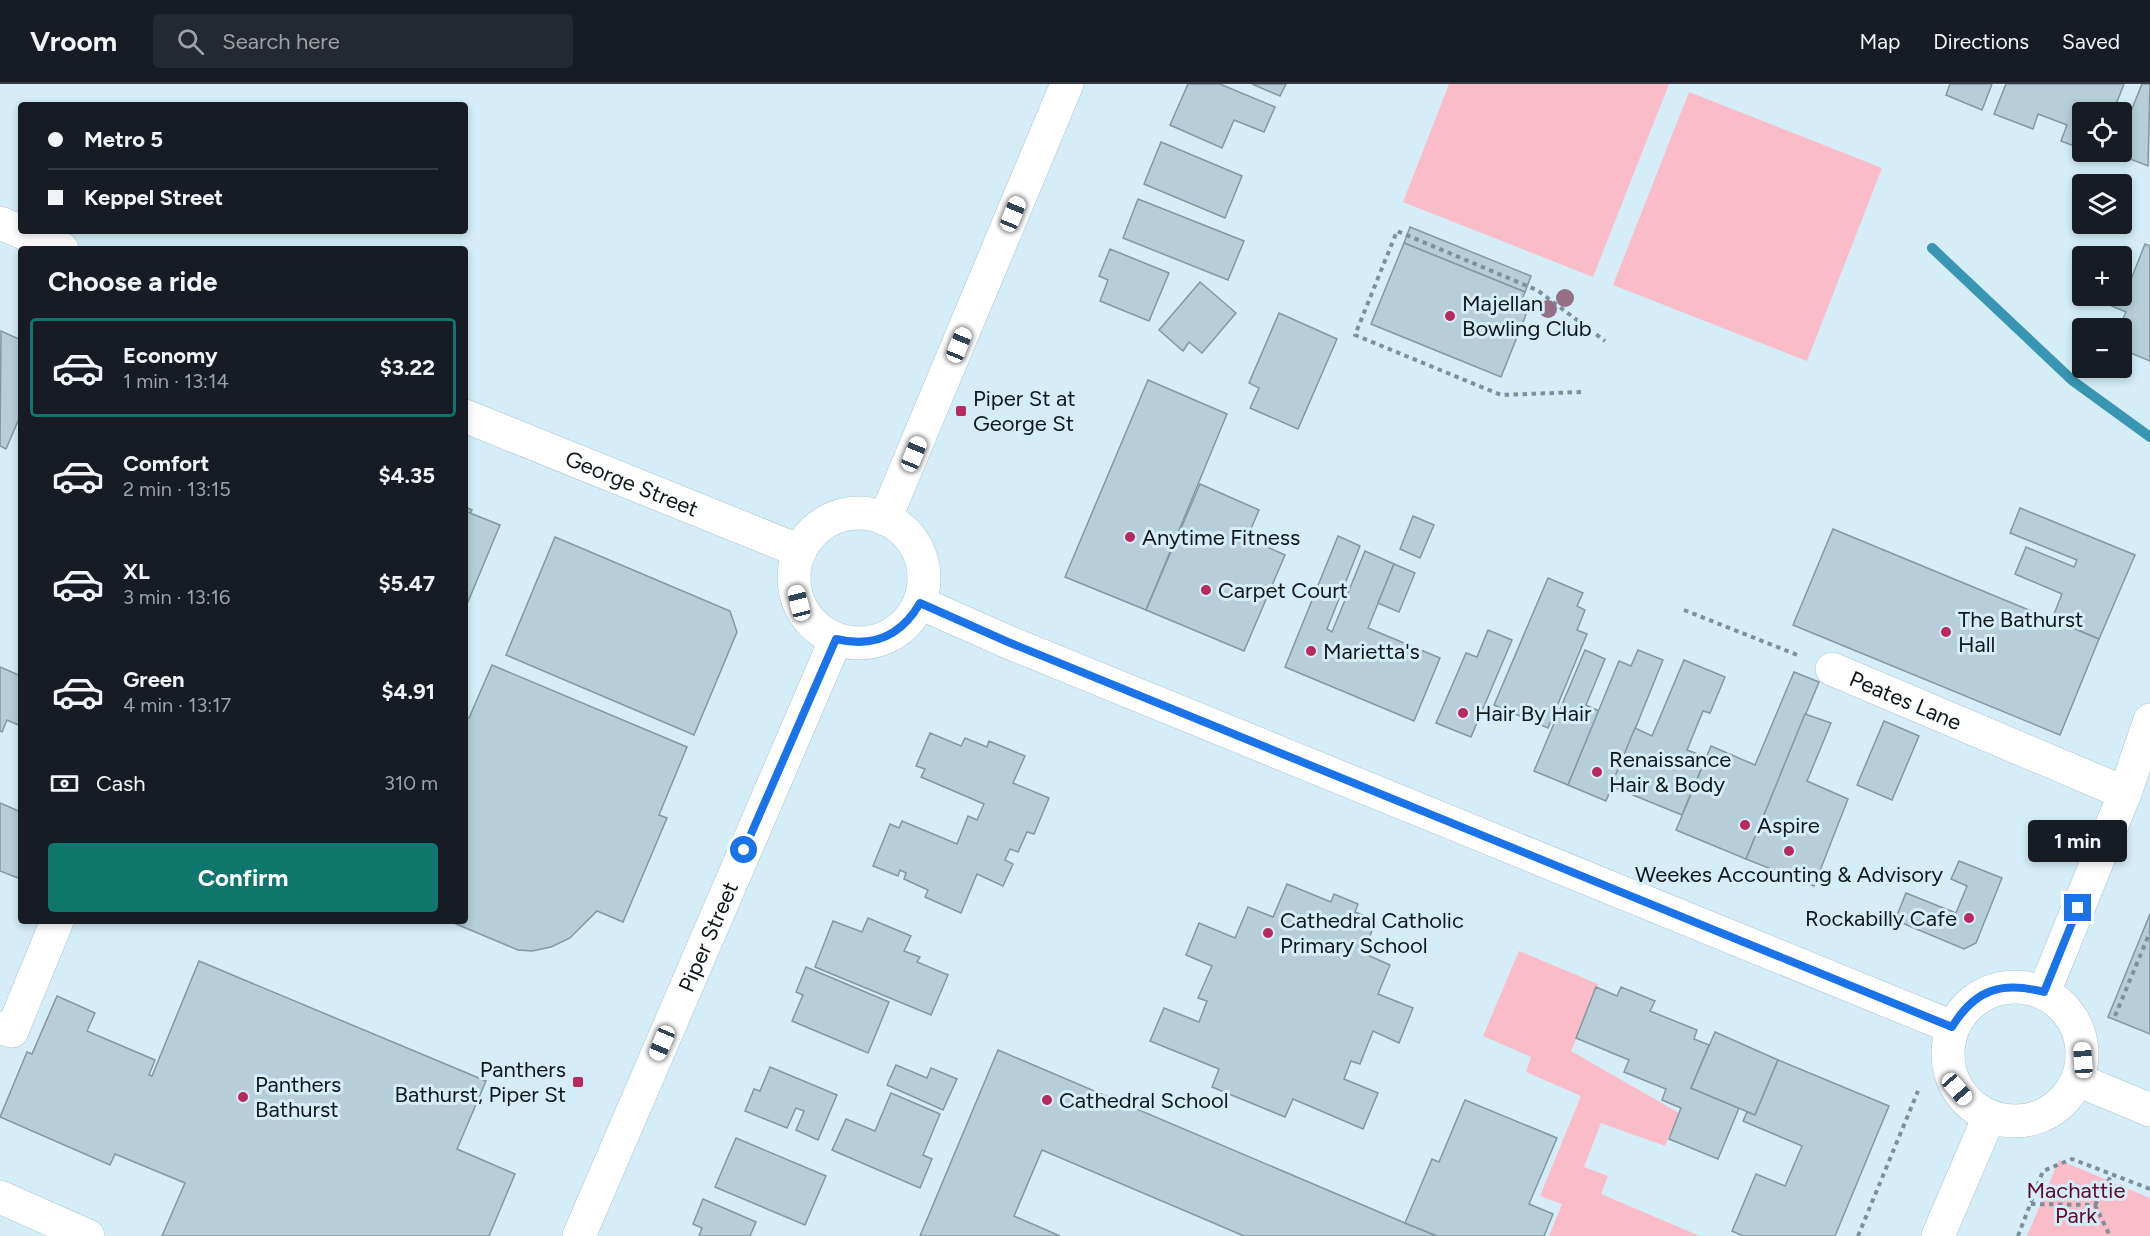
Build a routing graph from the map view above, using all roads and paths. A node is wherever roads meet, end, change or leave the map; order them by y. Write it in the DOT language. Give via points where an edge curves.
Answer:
graph roads {
  1 [pos="1067,84"];
  2 [pos="0,223"];
  3 [pos="18,231"];
  4 [pos="26,234"];
  5 [pos="55,246"];
  6 [pos="1605,341"];
  7 [pos="1581,392"];
  8 [pos="468,417"];
  9 [pos="885,519"];
  10 [pos="800,551"];
  11 [pos="920,603"];
  12 [pos="1684,610"];
  13 [pos="836,639"];
  14 [pos="1832,669"];
  15 [pos="2150,720"];
  16 [pos="2125,793"];
  17 [pos="56,924"];
  18 [pos="2150,932"];
  19 [pos="2044,992"];
  20 [pos="2115,1016"];
  21 [pos="1952,1027"];
  22 [pos="0,1028"];
  23 [pos="2078,1080"];
  24 [pos="1918,1091"];
  25 [pos="2150,1110"];
  26 [pos="1989,1117"];
  27 [pos="2112,1174"];
  28 [pos="2150,1189"];
  29 [pos="0,1197"];
  30 [pos="2031,1204"];
  31 [pos="2095,1205"];
  32 [pos="88,1236"];
  33 [pos="579,1236"];
  34 [pos="1857,1236"];
  35 [pos="1938,1236"];
  36 [pos="2018,1236"];
  37 [pos="2110,1236"];
  1 -- 9 [label="street"];
  2 -- 3 [label="street"];
  4 -- 5 [label="street"];
  6 -- 7 [label="path" via="1537,290 1397,231 1355,335 1501,395"];
  8 -- 10 [label="street, George Street"];
  9 -- 10 [label="street" via="852,513 836,518 815,531"];
  9 -- 11 [label="street" via="900,527 919,554 924,570"];
  10 -- 13 [label="street" via="795,568 799,603 815,625"];
  11 -- 13 [label="street" via="912,617 885,638 869,643"];
  11 -- 21 [label="street"];
  12 -- 14 [label="path, Peates Lane"];
  13 -- 33 [label="street, Piper Street"];
  14 -- 16 [label="street, Peates Lane"];
  15 -- 16 [label="street"];
  16 -- 19 [label="street"];
  17 -- 22 [label="street" via="12,1031"];
  18 -- 20 [label="path"];
  19 -- 21 [label="street" via="2008,986 1991,991 1962,1012"];
  19 -- 23 [label="street" via="2074,1020 2083,1060"];
  21 -- 26 [label="street" via="1947,1048 1957,1089"];
  23 -- 25 [label="street"];
  23 -- 26 [label="street" via="2067,1099 2051,1112 2009,1122"];
  24 -- 34 [label="path"];
  26 -- 35 [label="street"];
  27 -- 28 [label="path"];
  27 -- 30 [label="path" via="2072,1159 2043,1172"];
  27 -- 31 [label="path"];
  29 -- 32 [label="street"];
  30 -- 31 [label="path"];
  30 -- 36 [label="path"];
  31 -- 37 [label="path"];
}
